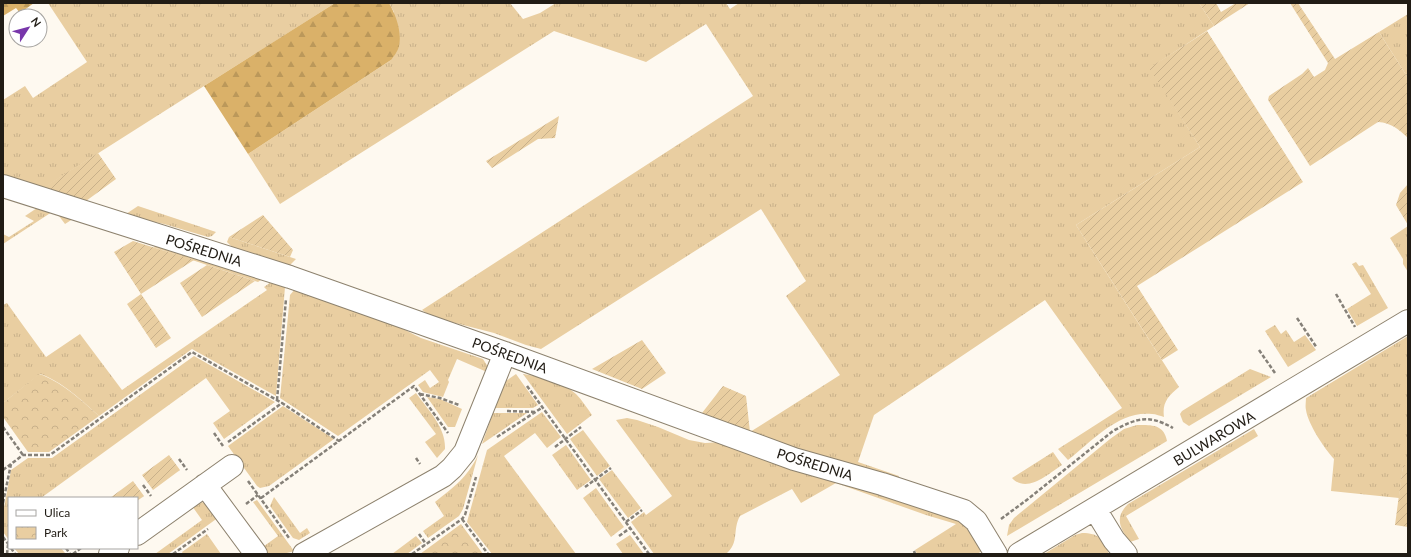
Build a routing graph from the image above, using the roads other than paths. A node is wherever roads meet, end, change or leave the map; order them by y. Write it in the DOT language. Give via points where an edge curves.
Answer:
graph roads {
  1 [pos="3,186"];
  2 [pos="1408,321"];
  3 [pos="505,353"];
  4 [pos="235,465"];
  5 [pos="206,485"];
  6 [pos="1095,509"];
  7 [pos="138,533"];
  8 [pos="297,547"];
  9 [pos="256,554"];
  10 [pos="996,554"];
  11 [pos="1019,554"];
  12 [pos="1126,554"];
  1 -- 3 [label="street, POŚREDNIA" via="290,277"];
  2 -- 6 [label="street, BULWAROWA"];
  3 -- 8 [label="street" via="474,409 465,452 452,468 442,476"];
  3 -- 10 [label="street, POŚREDNIA" via="794,459 964,511 976,521"];
  4 -- 5 [label="street"];
  5 -- 7 [label="street"];
  5 -- 9 [label="street"];
  6 -- 11 [label="street, BULWAROWA"];
  6 -- 12 [label="street"];
}
